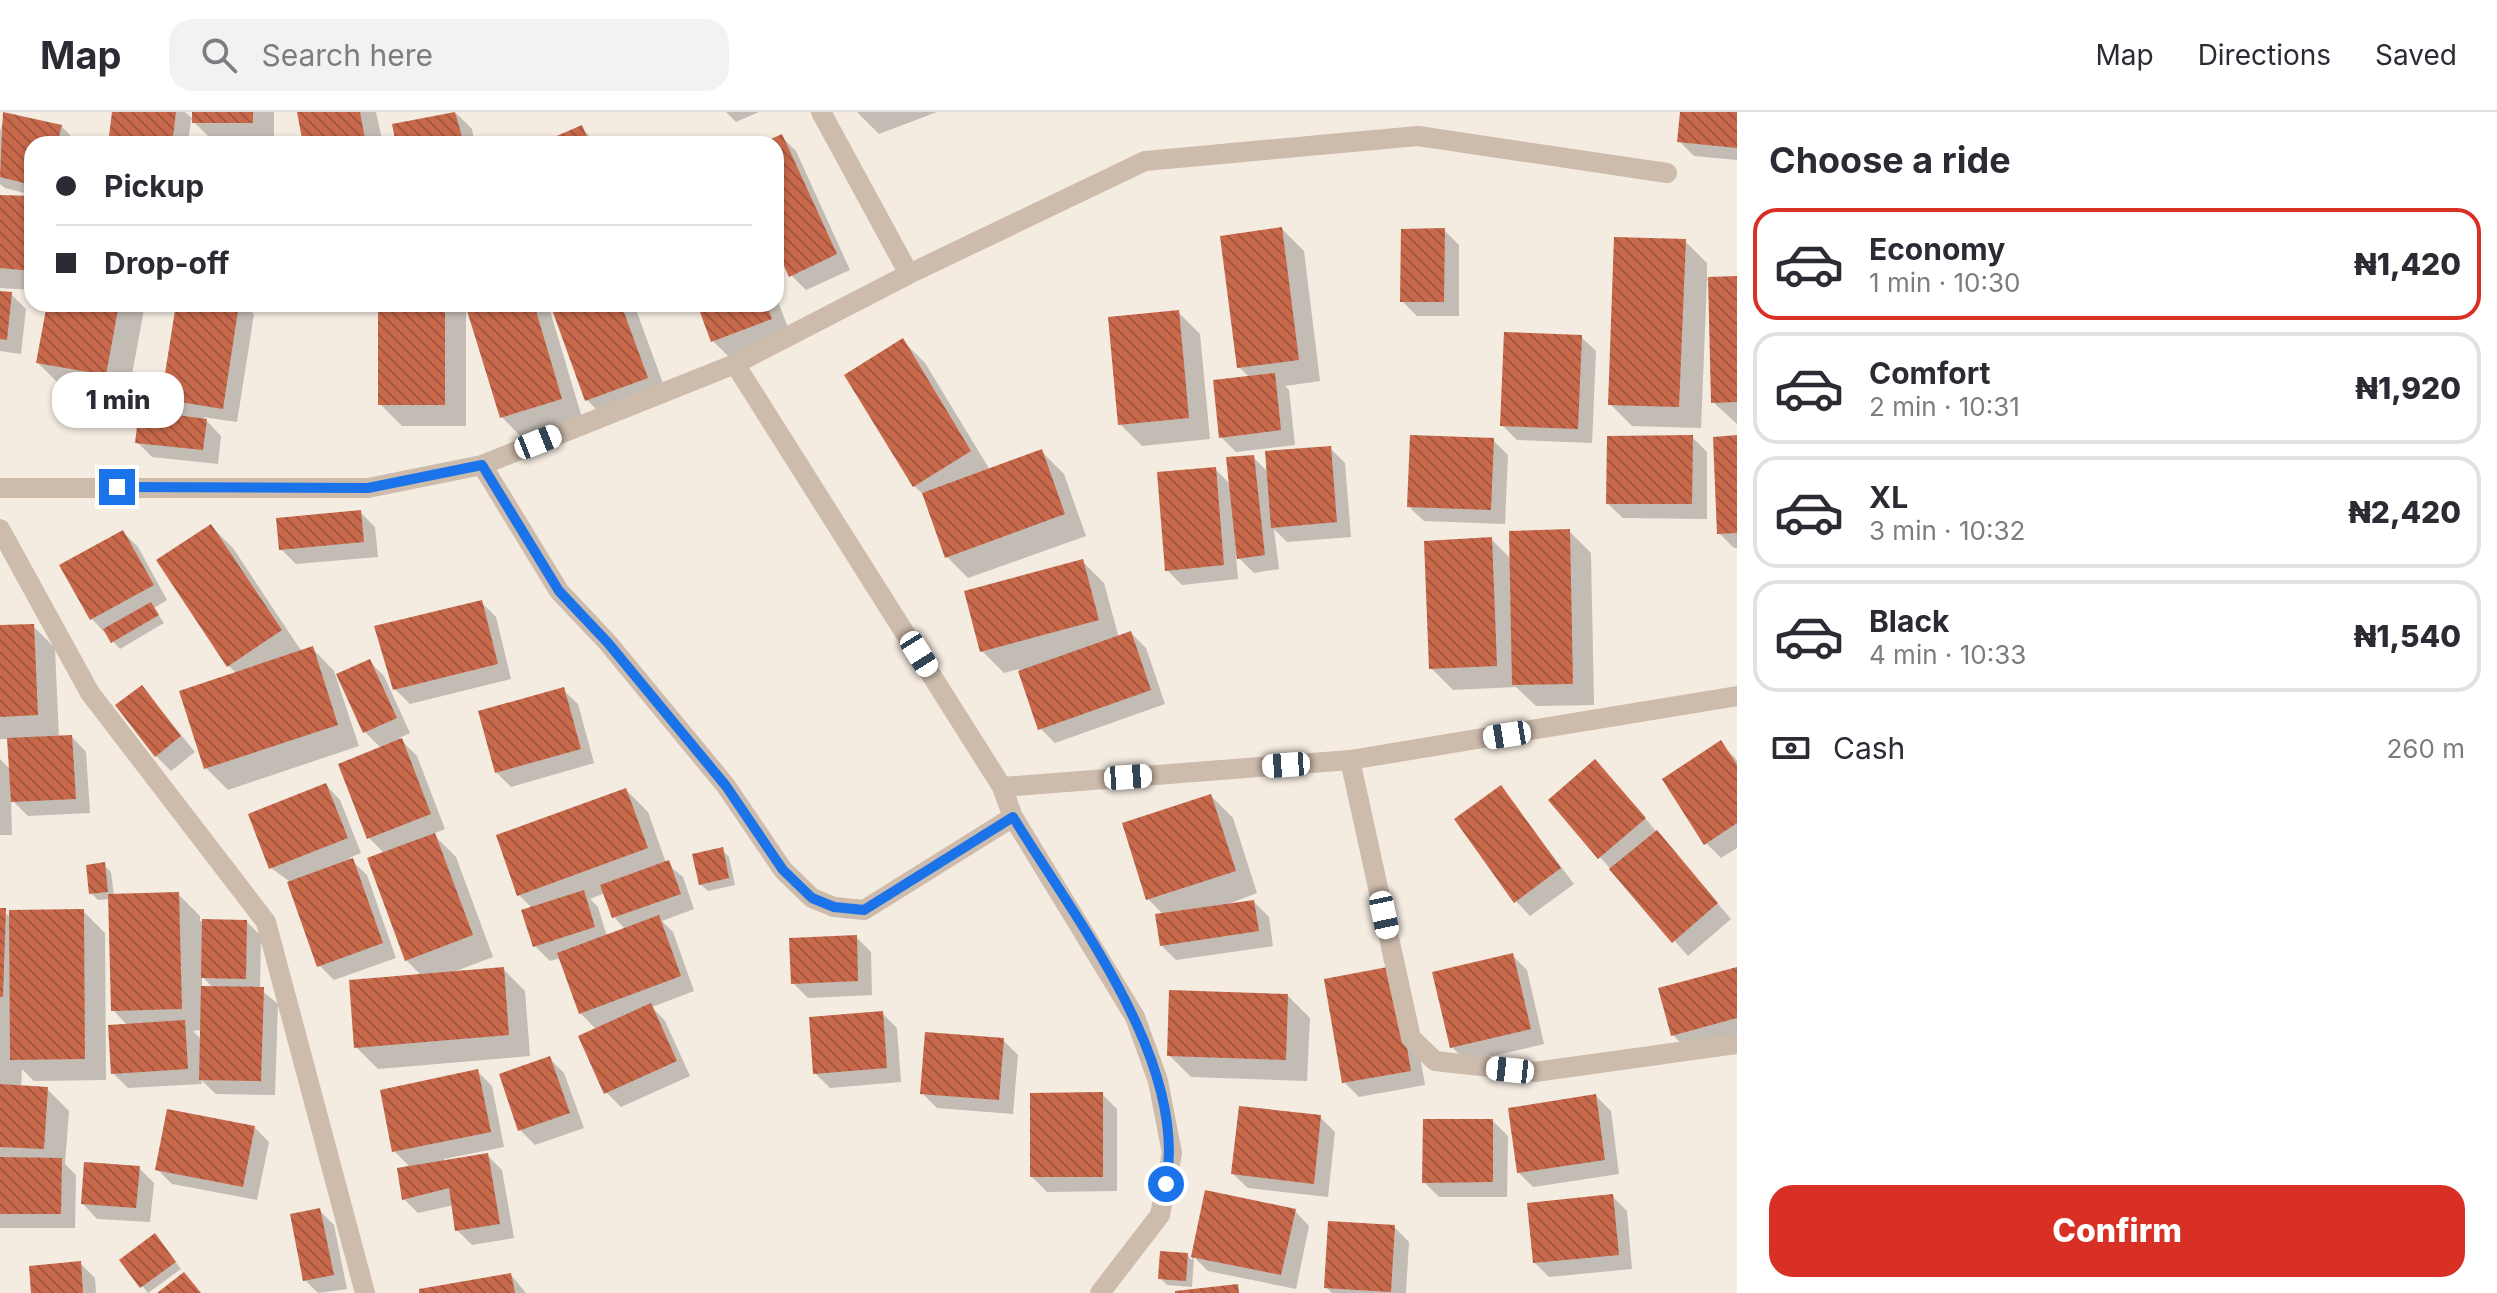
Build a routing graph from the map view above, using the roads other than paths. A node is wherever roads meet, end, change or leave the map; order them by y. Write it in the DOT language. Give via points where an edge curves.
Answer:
graph roads {
  1 [pos="821,112"];
  2 [pos="1667,173"];
  3 [pos="909,274"];
  4 [pos="735,364"];
  5 [pos="482,465"];
  6 [pos="0,488"];
  7 [pos="0,529"];
  8 [pos="1737,696"];
  9 [pos="1350,760"];
  10 [pos="1002,787"];
  11 [pos="1013,817"];
  12 [pos="1737,1044"];
  13 [pos="365,1293"];
  14 [pos="1100,1293"];
  1 -- 3 [label="street"];
  2 -- 3 [label="street" via="1418,136 1145,161"];
  3 -- 4 [label="street"];
  4 -- 5 [label="street"];
  4 -- 10 [label="street"];
  5 -- 6 [label="street" via="368,488"];
  5 -- 11 [label="street" via="559,591 716,774 783,870 812,898 864,910"];
  7 -- 13 [label="street" via="90,693 266,922"];
  8 -- 9 [label="street"];
  9 -- 10 [label="street"];
  9 -- 12 [label="street" via="1411,1038 1435,1061 1535,1072"];
  10 -- 11 [label="street"];
  11 -- 14 [label="street" via="1135,1017 1158,1081 1172,1153 1160,1215"];
}
